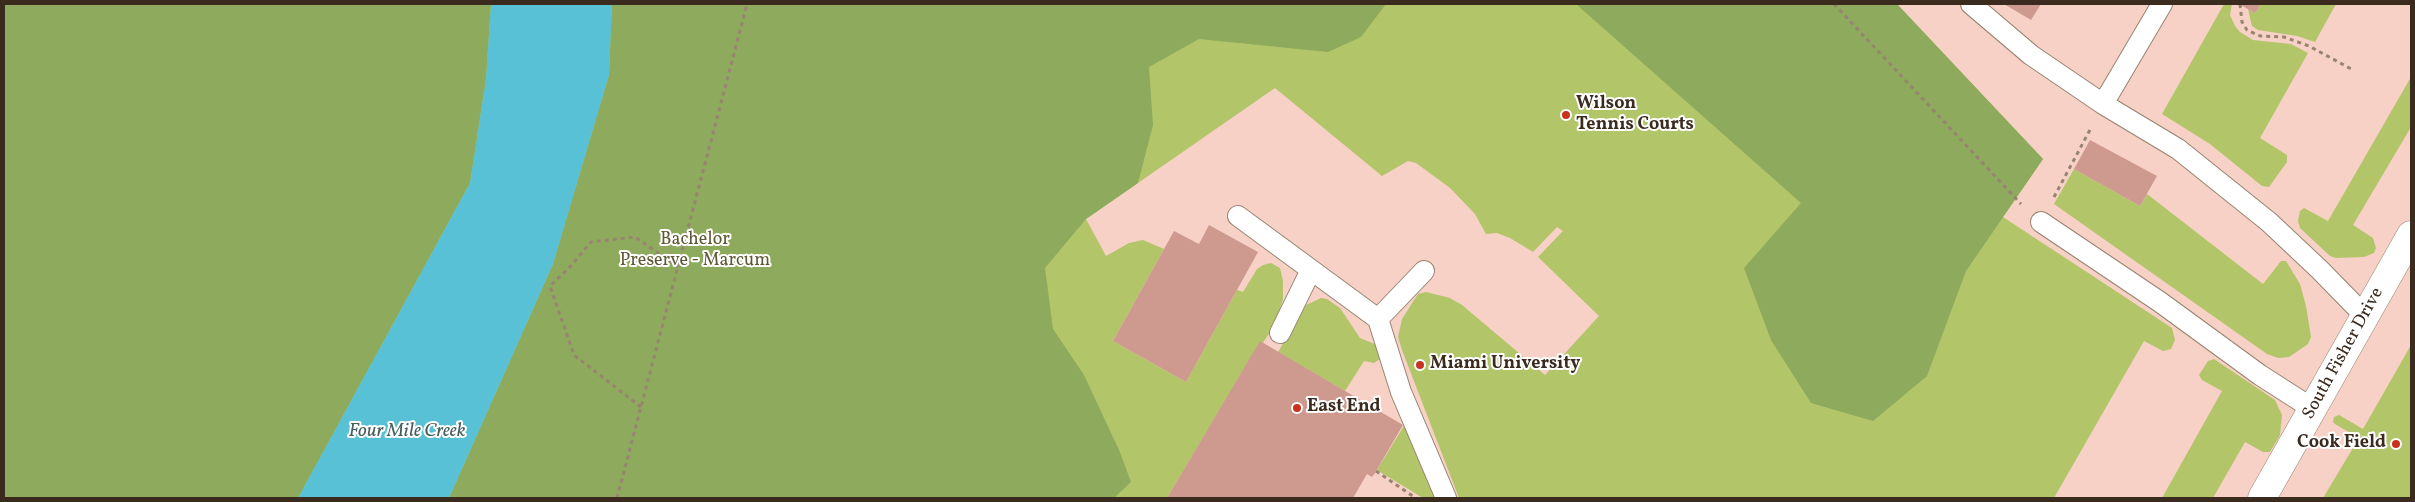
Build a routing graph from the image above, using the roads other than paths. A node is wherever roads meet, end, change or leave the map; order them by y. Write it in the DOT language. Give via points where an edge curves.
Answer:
graph roads {
  1 [pos="1971,4"];
  2 [pos="2162,4"];
  3 [pos="2103,104"];
  4 [pos="1238,216"];
  5 [pos="2041,222"];
  6 [pos="2411,235"];
  7 [pos="1310,270"];
  8 [pos="1424,271"];
  9 [pos="2365,316"];
  10 [pos="1378,319"];
  11 [pos="1280,333"];
  12 [pos="2314,408"];
  13 [pos="1446,498"];
  14 [pos="2262,498"];
  1 -- 3 [label="lane" via="2031,56"];
  2 -- 3 [label="lane"];
  3 -- 9 [label="lane" via="2186,155 2269,222"];
  4 -- 7 [label="lane"];
  5 -- 12 [label="lane" via="2160,302 2260,375"];
  6 -- 9 [label="street, South Fisher Drive"];
  7 -- 10 [label="lane"];
  7 -- 11 [label="lane"];
  8 -- 10 [label="lane"];
  9 -- 12 [label="street, South Fisher Drive"];
  10 -- 13 [label="lane" via="1401,392"];
  12 -- 14 [label="street, South Fisher Drive"];
}
